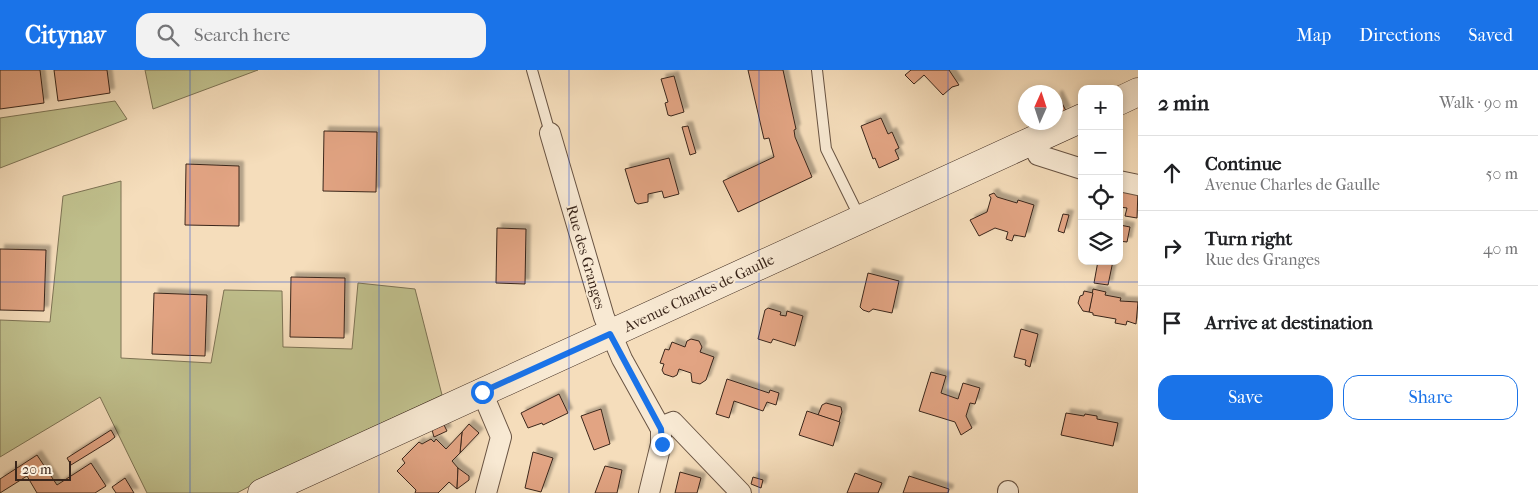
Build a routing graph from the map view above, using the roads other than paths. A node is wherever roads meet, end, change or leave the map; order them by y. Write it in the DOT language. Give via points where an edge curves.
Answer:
graph roads {
  1 [pos="532,70"];
  2 [pos="817,70"];
  3 [pos="1138,92"];
  4 [pos="1123,99"];
  5 [pos="1078,120"];
  6 [pos="550,133"];
  7 [pos="1031,141"];
  8 [pos="1078,168"];
  9 [pos="1123,182"];
  10 [pos="1138,185"];
  11 [pos="861,219"];
  12 [pos="610,334"];
  13 [pos="482,392"];
  14 [pos="660,427"];
  15 [pos="262,493"];
  16 [pos="486,493"];
  17 [pos="649,493"];
  18 [pos="741,493"];
  1 -- 6 [label="lane, Rue des Granges"];
  2 -- 11 [label="lane" via="826,149"];
  3 -- 4 [label="main road"];
  5 -- 7 [label="main road, Avenue Charles de Gaulle"];
  6 -- 12 [label="street, Rue des Granges"];
  7 -- 8 [label="street" via="1038,155"];
  7 -- 11 [label="main road, Avenue Charles de Gaulle"];
  9 -- 10 [label="street"];
  11 -- 12 [label="main road, Avenue Charles de Gaulle"];
  12 -- 13 [label="main road, Avenue Charles de Gaulle"];
  12 -- 14 [label="street, Rue des Granges"];
  13 -- 15 [label="main road, Avenue Charles de Gaulle"];
  13 -- 16 [label="street" via="501,437"];
  14 -- 17 [label="street, Rue des Granges" via="662,444"];
  14 -- 18 [label="street" via="673,422"];
}
